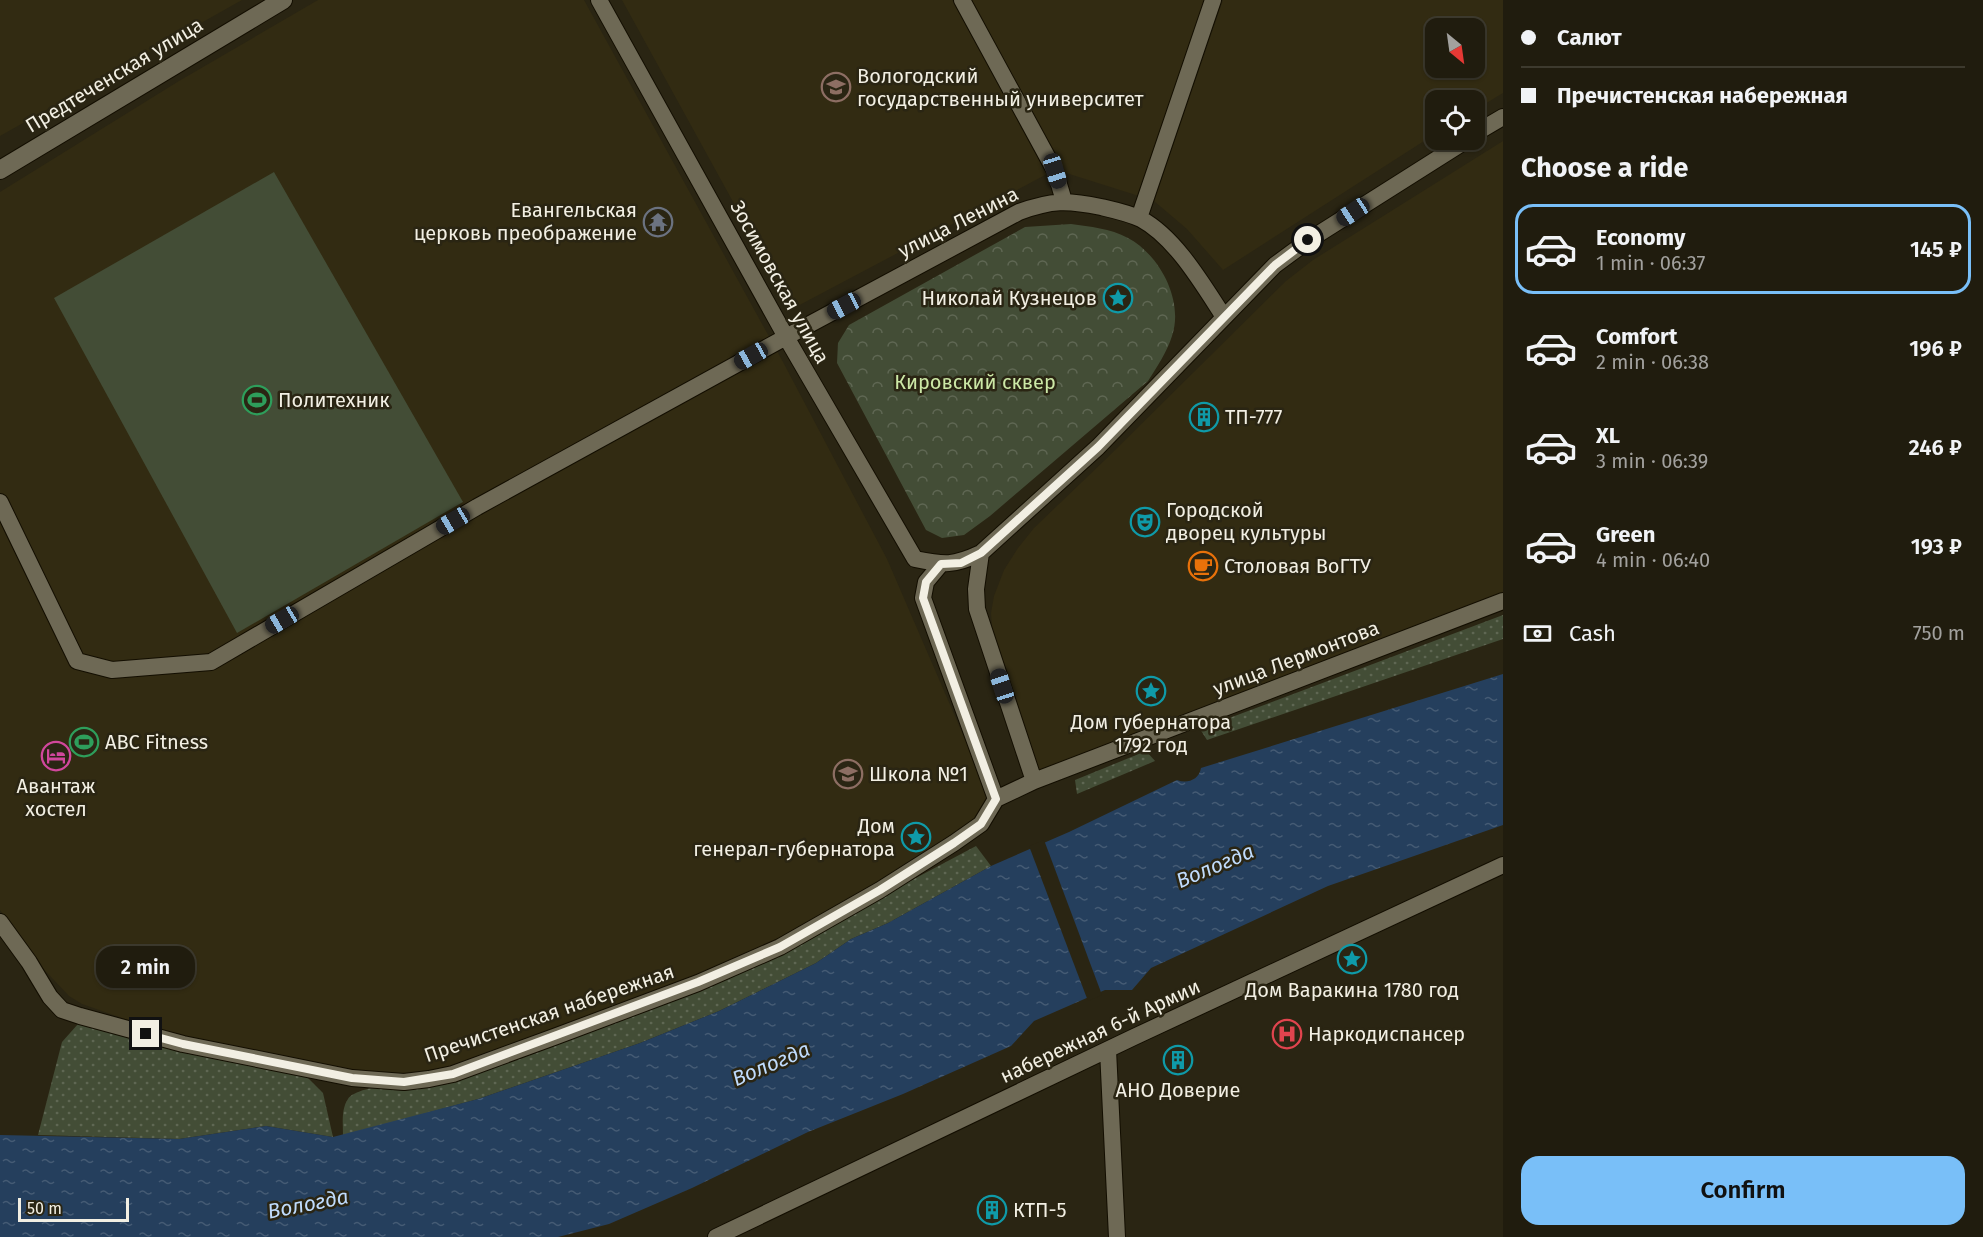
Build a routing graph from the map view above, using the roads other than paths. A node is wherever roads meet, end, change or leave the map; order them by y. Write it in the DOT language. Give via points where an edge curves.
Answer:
graph roads {
  1 [pos="283,0"];
  2 [pos="599,0"];
  3 [pos="962,0"];
  4 [pos="1213,0"];
  5 [pos="1503,117"];
  6 [pos="1485,128"];
  7 [pos="1451,150"];
  8 [pos="0,170"];
  9 [pos="1064,201"];
  10 [pos="1139,218"];
  11 [pos="1224,317"];
  12 [pos="786,337"];
  13 [pos="0,502"];
  14 [pos="981,553"];
  15 [pos="941,564"];
  16 [pos="1503,601"];
  17 [pos="1034,781"];
  18 [pos="996,799"];
  19 [pos="1503,865"];
  20 [pos="0,922"];
  21 [pos="1108,1050"];
  22 [pos="716,1237"];
  23 [pos="1117,1237"];
  1 -- 8 [label="street, Предтеченская улица"];
  2 -- 12 [label="street, Зосимовская улица"];
  3 -- 9 [label="street" via="1055,171"];
  4 -- 10 [label="street"];
  5 -- 6 [label="street"];
  7 -- 11 [label="street" via="1308,240 1275,265"];
  9 -- 10 [label="street, улица Ленина"];
  9 -- 12 [label="street, улица Ленина" via="1019,212"];
  10 -- 11 [label="street, улица Ленина" via="1179,253"];
  11 -- 14 [label="street" via="1098,447"];
  12 -- 13 [label="street, улица Ленина" via="477,507 211,662 112,670 77,661"];
  12 -- 15 [label="street, Зосимовская улица" via="915,559"];
  14 -- 15 [label="street" via="961,563"];
  14 -- 17 [label="street" via="977,609"];
  15 -- 18 [label="street" via="926,582 923,598"];
  16 -- 17 [label="street, улица Лермонтова"];
  17 -- 18 [label="street"];
  18 -- 20 [label="street, Пречистенская набережная" via="981,824 954,843 780,947 554,1037 453,1074 421,1080 378,1082 352,1078 183,1044 62,1010"];
  19 -- 21 [label="street, набережная 6-й Армии"];
  21 -- 22 [label="street, набережная 6-й Армии"];
  21 -- 23 [label="street"];
}
